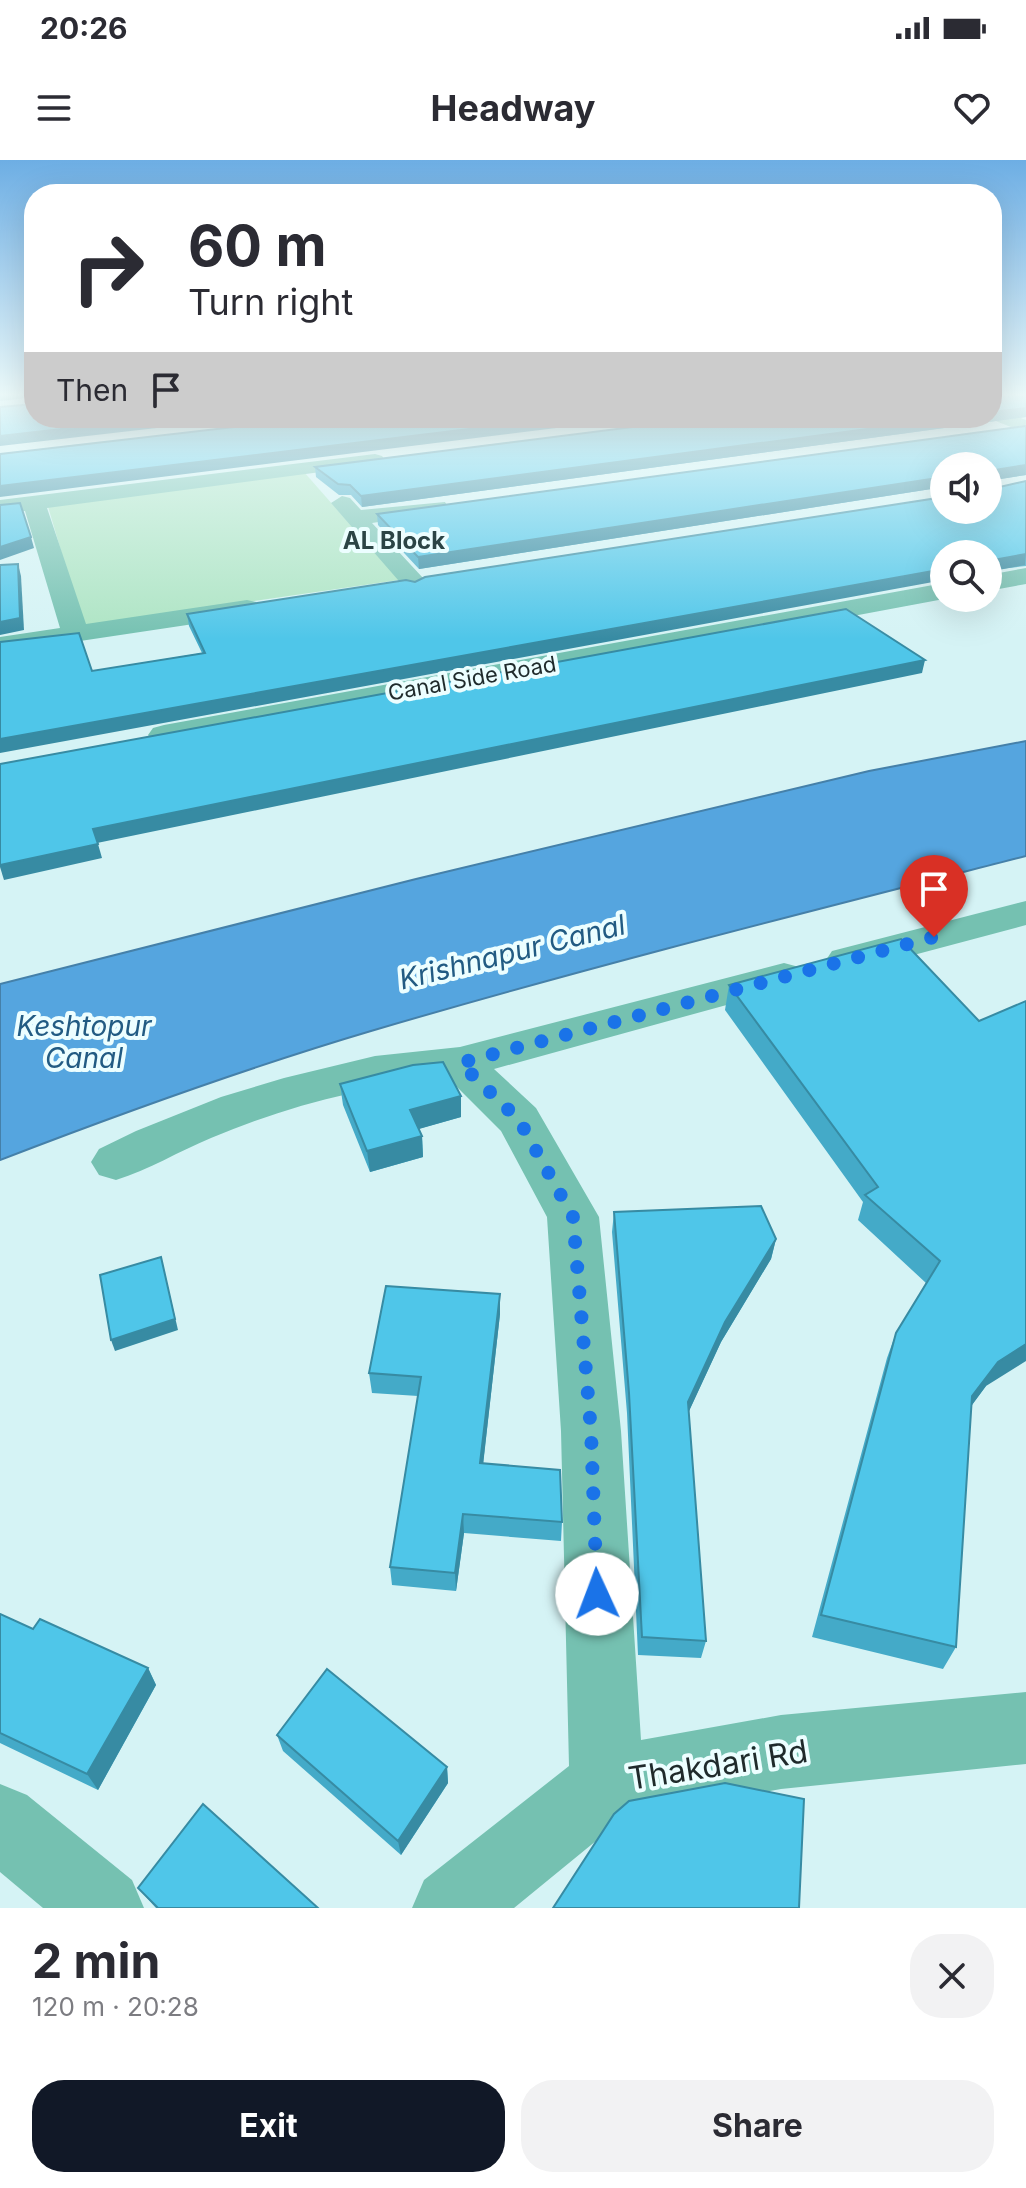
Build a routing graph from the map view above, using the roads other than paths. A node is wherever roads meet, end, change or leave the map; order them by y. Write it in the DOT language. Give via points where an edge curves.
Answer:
graph roads {
  1 [pos="249,476"];
  2 [pos="317,476"];
  3 [pos="34,502"];
  4 [pos="456,504"];
  5 [pos="0,507"];
  6 [pos="356,518"];
  7 [pos="53,561"];
  8 [pos="26,565"];
  9 [pos="1026,576"];
  10 [pos="445,578"];
  11 [pos="1002,580"];
  12 [pos="414,583"];
  13 [pos="384,588"];
  14 [pos="930,594"];
  15 [pos="276,604"];
  16 [pos="76,634"];
  17 [pos="0,645"];
  18 [pos="132,741"];
  19 [pos="1026,913"];
  20 [pos="460,1063"];
  21 [pos="116,1162"];
  22 [pos="1026,1728"];
  23 [pos="607,1784"];
  24 [pos="0,1822"];
  25 [pos="104,1908"];
  26 [pos="452,1908"];
  1 -- 3 [label="street"];
  2 -- 6 [label="street"];
  3 -- 5 [label="street"];
  3 -- 7 [label="street"];
  4 -- 6 [label="street"];
  6 -- 12 [label="street"];
  7 -- 8 [label="street"];
  7 -- 16 [label="street"];
  9 -- 11 [label="street"];
  10 -- 12 [label="street"];
  12 -- 13 [label="street"];
  14 -- 18 [label="street, Canal Side Road"];
  15 -- 16 [label="street"];
  16 -- 17 [label="street"];
  19 -- 20 [label="street"];
  20 -- 21 [label="street" via="374,1070 200,1125"];
  20 -- 23 [label="street" via="519,1120 573,1217 591,1431"];
  22 -- 23 [label="street, Thakdari Rd" via="781,1752"];
  23 -- 26 [label="street, Thakdari Rd"];
  24 -- 25 [label="street"];
}
